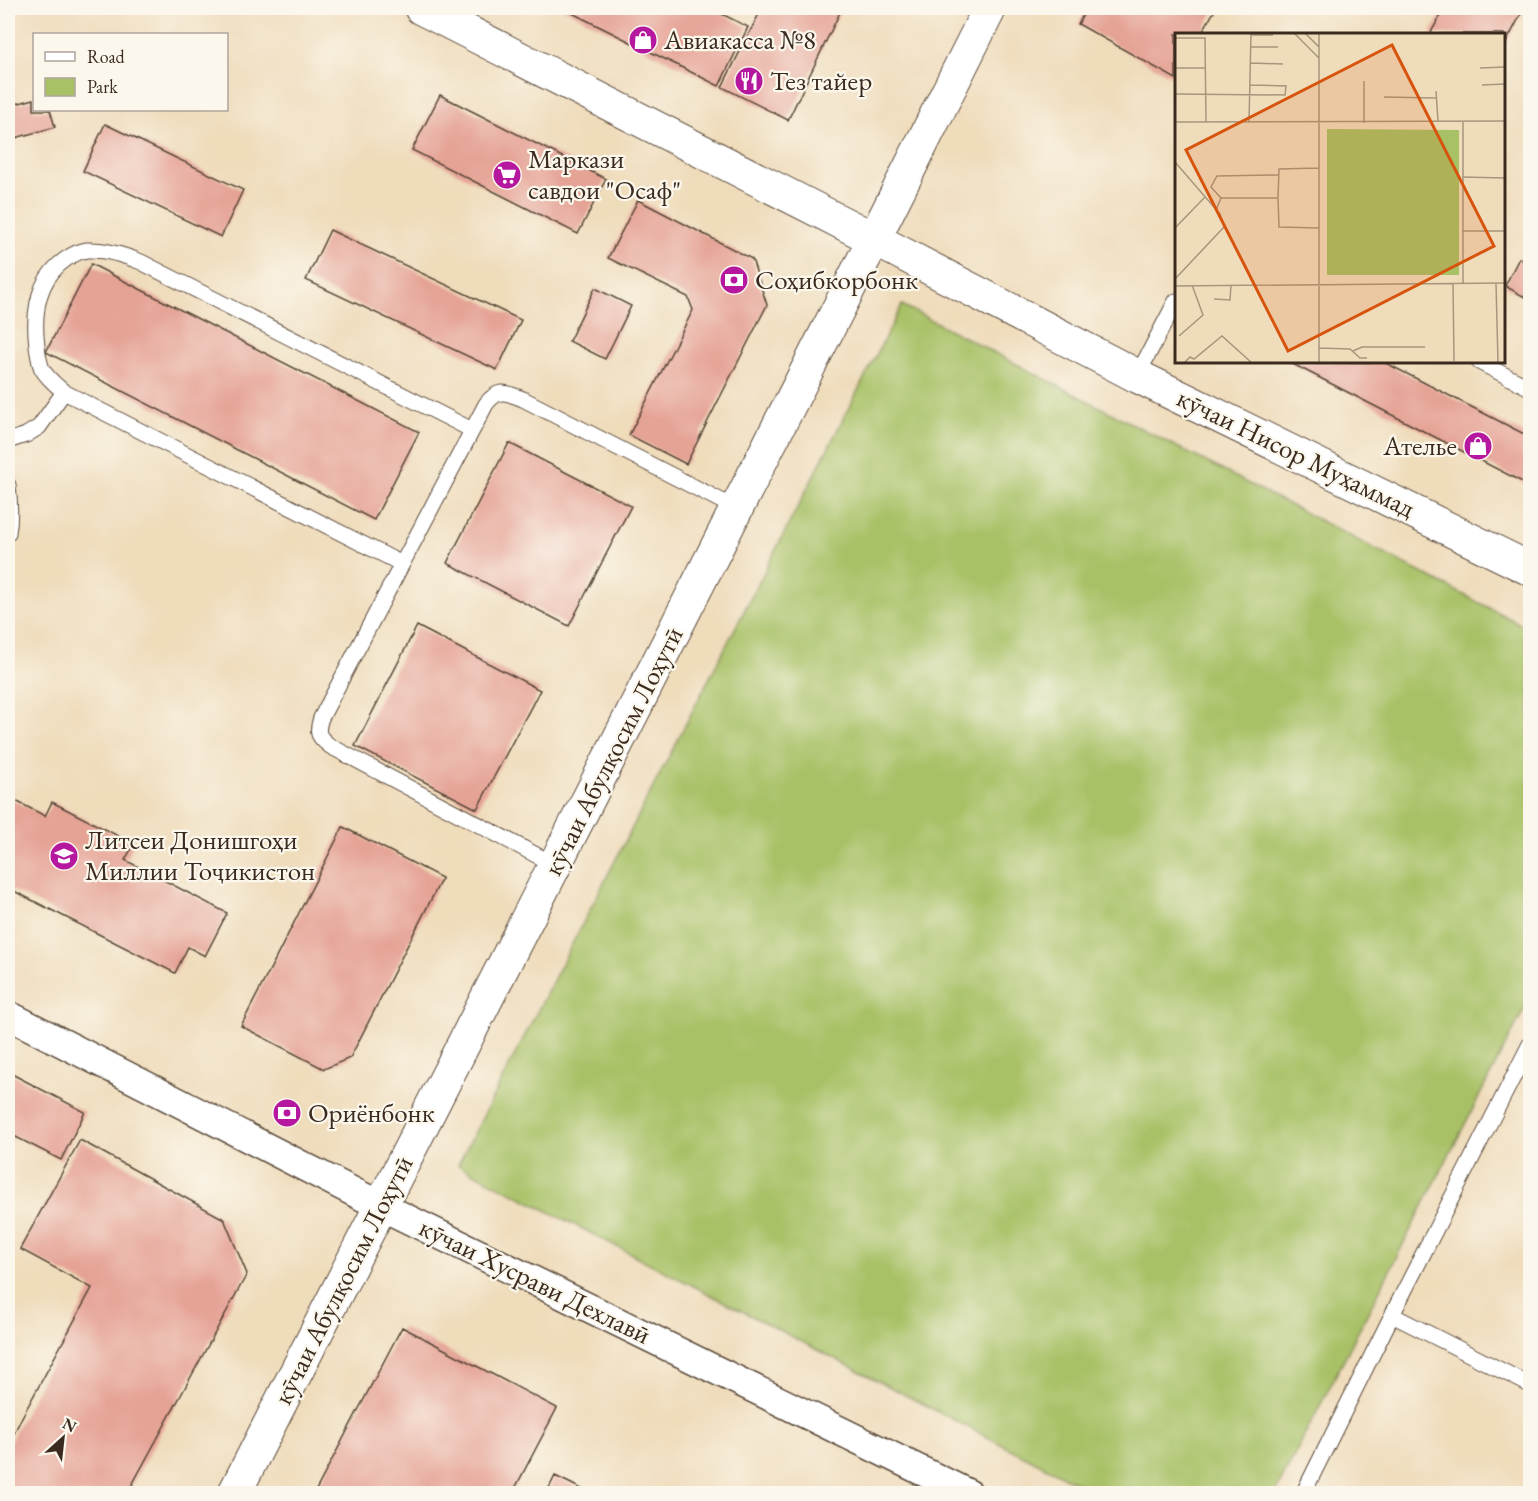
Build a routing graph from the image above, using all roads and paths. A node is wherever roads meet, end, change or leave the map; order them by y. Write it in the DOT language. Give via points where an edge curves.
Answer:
graph roads {
  1 [pos="421,8"];
  2 [pos="990,8"];
  3 [pos="464,17"];
  4 [pos="874,239"];
  5 [pos="1175,303"];
  6 [pos="1481,363"];
  7 [pos="1137,376"];
  8 [pos="1530,388"];
  9 [pos="64,392"];
  10 [pos="472,430"];
  11 [pos="8,441"];
  12 [pos="8,485"];
  13 [pos="737,509"];
  14 [pos="8,533"];
  15 [pos="402,564"];
  16 [pos="1530,569"];
  17 [pos="555,865"];
  18 [pos="8,1015"];
  19 [pos="1530,1044"];
  20 [pos="381,1206"];
  21 [pos="1392,1315"];
  22 [pos="1530,1385"];
  23 [pos="234,1494"];
  24 [pos="969,1494"];
  25 [pos="1303,1494"];
  1 -- 3 [label="street, кӯчаи Нисор Муҳаммад"];
  2 -- 4 [label="street, кӯчаи Абулқосим Лоҳутӣ"];
  3 -- 4 [label="street, кӯчаи Нисор Муҳаммад"];
  4 -- 7 [label="street, кӯчаи Нисор Муҳаммад"];
  4 -- 13 [label="street, кӯчаи Абулқосим Лоҳутӣ"];
  5 -- 7 [label="lane"];
  6 -- 8 [label="lane"];
  7 -- 16 [label="street, кӯчаи Нисор Муҳаммад"];
  9 -- 10 [label="lane" via="41,367 35,332 39,293 52,271 73,255 86,250 105,251 141,262"];
  9 -- 11 [label="lane" via="39,427"];
  9 -- 15 [label="lane"];
  10 -- 13 [label="lane" via="492,397 510,394"];
  10 -- 15 [label="lane"];
  12 -- 14 [label="lane"];
  13 -- 17 [label="street, кӯчаи Абулқосим Лоҳутӣ"];
  15 -- 17 [label="lane" via="321,718 318,733 322,740 341,751"];
  17 -- 20 [label="street, кӯчаи Абулқосим Лоҳутӣ"];
  18 -- 20 [label="street, кӯчаи Хусрави Дехлавӣ"];
  19 -- 21 [label="lane"];
  20 -- 23 [label="street, кӯчаи Абулқосим Лоҳутӣ"];
  20 -- 24 [label="street, кӯчаи Хусрави Дехлавӣ"];
  21 -- 22 [label="lane"];
  21 -- 25 [label="lane"];
}
